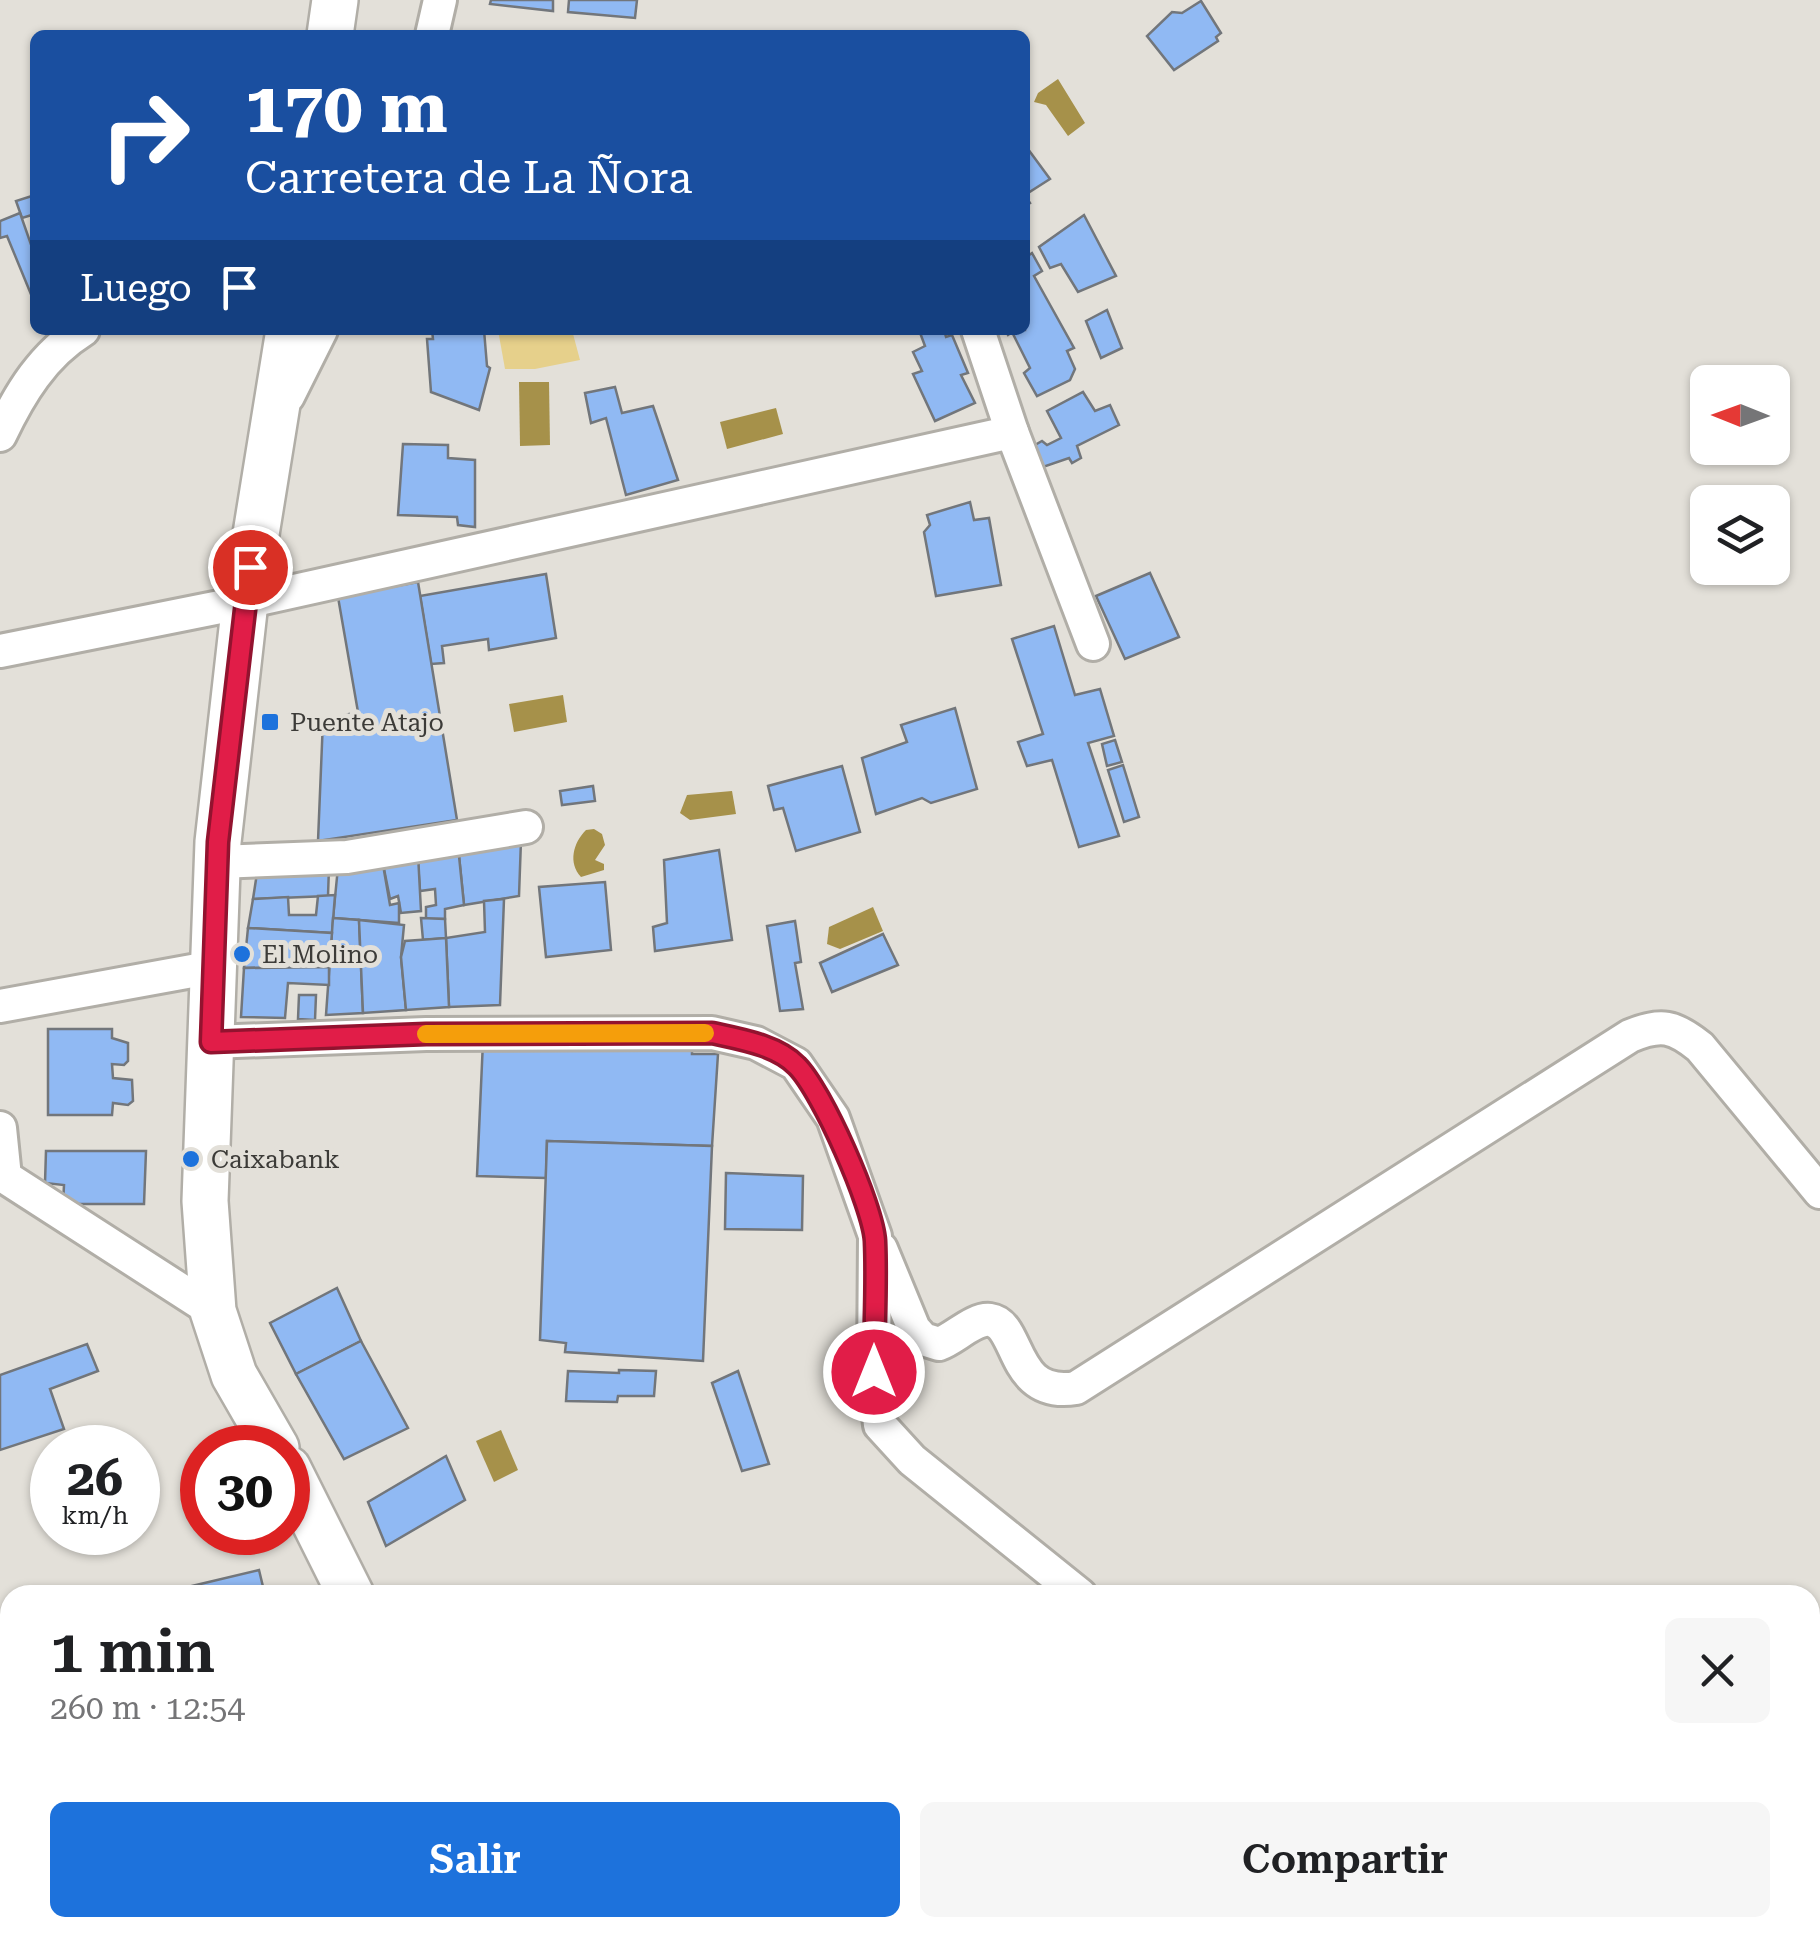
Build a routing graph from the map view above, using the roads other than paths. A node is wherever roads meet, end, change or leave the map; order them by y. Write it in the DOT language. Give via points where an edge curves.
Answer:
graph roads {
  1 [pos="335,0"];
  2 [pos="440,0"];
  3 [pos="331,30"];
  4 [pos="433,30"];
  5 [pos="76,335"];
  6 [pos="288,335"];
  7 [pos="319,335"];
  8 [pos="980,335"];
  9 [pos="273,427"];
  10 [pos="1012,432"];
  11 [pos="0,435"];
  12 [pos="245,602"];
  13 [pos="1093,644"];
  14 [pos="0,650"];
  15 [pos="526,826"];
  16 [pos="218,862"];
  17 [pos="214,968"];
  18 [pos="0,1006"];
  19 [pos="211,1042"];
  20 [pos="0,1128"];
  21 [pos="1820,1192"];
  22 [pos="875,1236"];
  23 [pos="213,1310"];
  24 [pos="923,1339"];
  25 [pos="874,1372"];
  26 [pos="263,1425"];
  27 [pos="310,1512"];
  28 [pos="346,1585"];
  29 [pos="1068,1585"];
  1 -- 3 [label="main road"];
  2 -- 4 [label="street"];
  5 -- 11 [label="street" via="33,376"];
  6 -- 9 [label="main road"];
  7 -- 9 [label="street"];
  8 -- 10 [label="street"];
  9 -- 12 [label="main road"];
  10 -- 12 [label="street"];
  10 -- 13 [label="street"];
  12 -- 14 [label="street"];
  12 -- 16 [label="main road"];
  15 -- 16 [label="street" via="347,857"];
  16 -- 17 [label="main road"];
  17 -- 18 [label="street"];
  17 -- 19 [label="main road"];
  19 -- 22 [label="street" via="712,1033 756,1043 796,1064 832,1118"];
  19 -- 23 [label="main road" via="205,1201"];
  20 -- 23 [label="street" via="6,1177"];
  21 -- 24 [label="street" via="1700,1047 1680,1031 1652,1027 1076,1388 1042,1386 992,1320 940,1344"];
  22 -- 24 [label="street"];
  22 -- 25 [label="street"];
  23 -- 26 [label="main road" via="234,1375"];
  24 -- 25 [label="street" via="893,1338"];
  25 -- 29 [label="street" via="880,1425 896,1444"];
  27 -- 28 [label="main road"];
}
